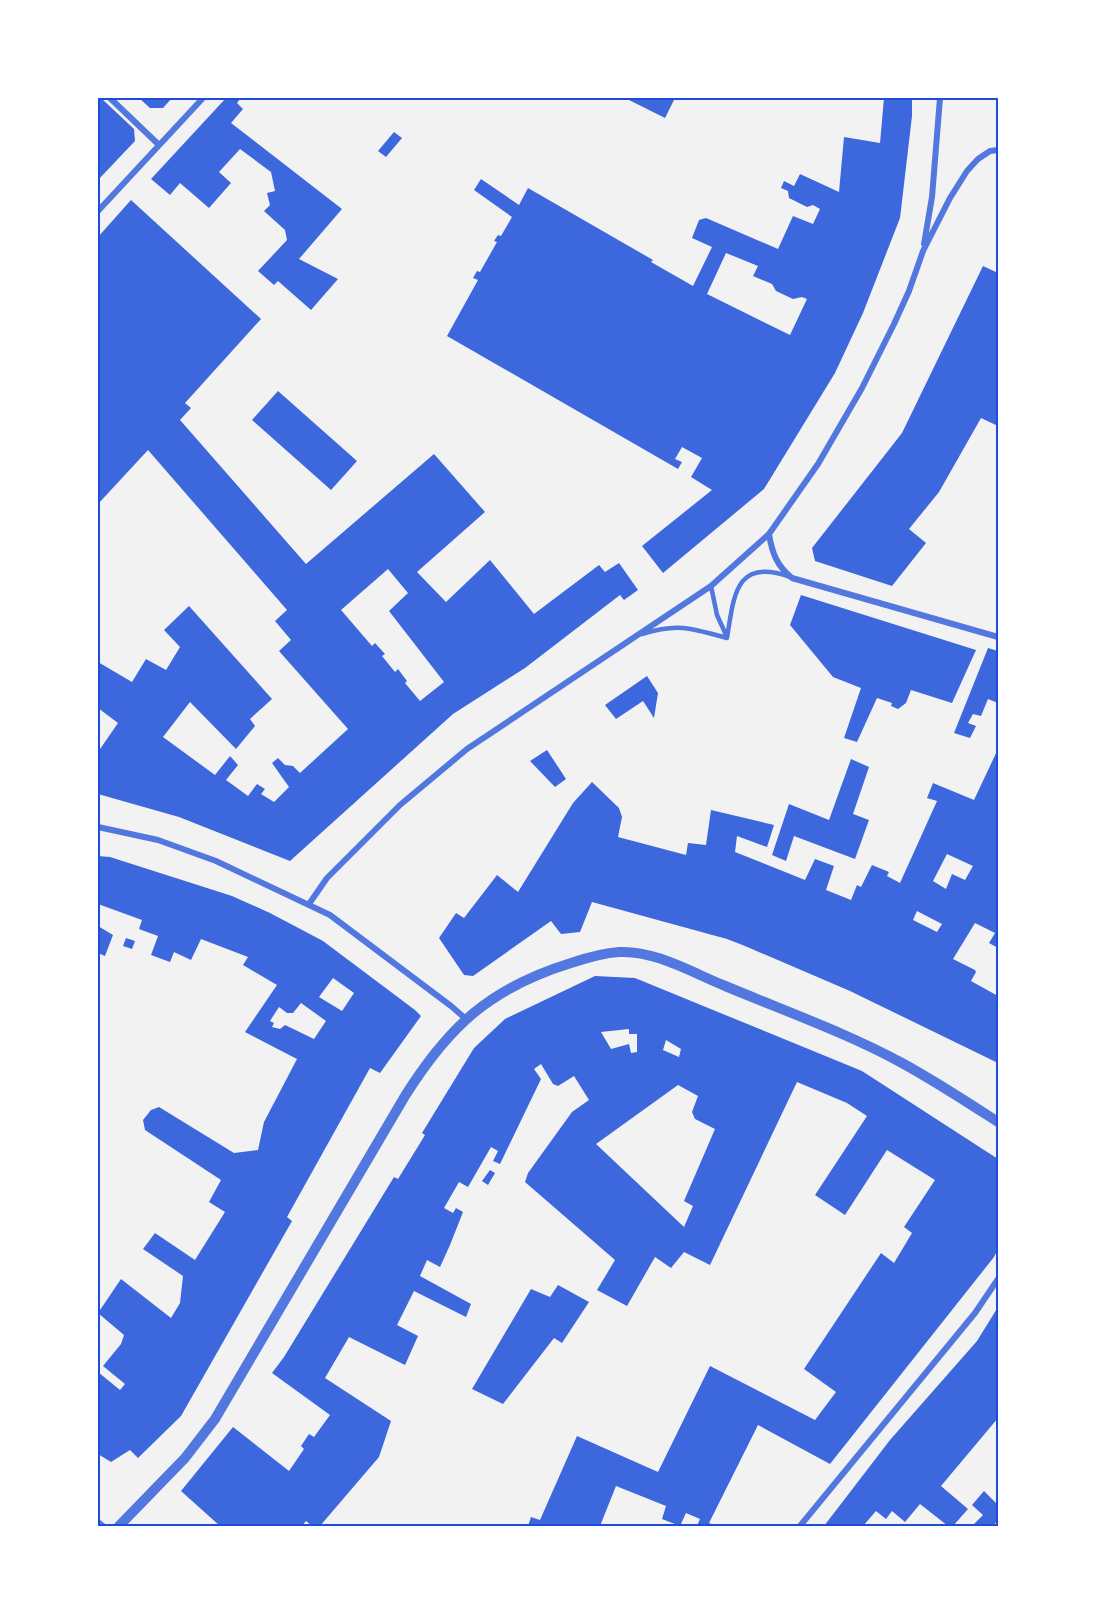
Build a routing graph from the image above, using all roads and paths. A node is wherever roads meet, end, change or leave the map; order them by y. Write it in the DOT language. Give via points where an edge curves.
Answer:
graph roads {
  1 [pos="110,98"];
  2 [pos="203,98"];
  3 [pos="940,98"];
  4 [pos="158,144"];
  5 [pos="999,150"];
  6 [pos="98,211"];
  7 [pos="923,251"];
  8 [pos="769,534"];
  9 [pos="792,578"];
  10 [pos="711,586"];
  11 [pos="639,635"];
  12 [pos="999,637"];
  13 [pos="727,638"];
  14 [pos="98,827"];
  15 [pos="309,904"];
  16 [pos="466,1019"];
  17 [pos="999,1122"];
  18 [pos="999,1279"];
  19 [pos="98,1521"];
  20 [pos="103,1527"];
  21 [pos="119,1527"];
  22 [pos="800,1527"];
  1 -- 4 [label="street"];
  2 -- 4 [label="street"];
  3 -- 7 [label="street"];
  4 -- 6 [label="street"];
  5 -- 7 [label="street" via="978,159 967,171"];
  7 -- 8 [label="street" via="894,324 849,412"];
  8 -- 9 [label="street" via="775,557"];
  8 -- 10 [label="street"];
  9 -- 12 [label="street"];
  9 -- 13 [label="lane" via="769,571 747,578 736,592"];
  10 -- 11 [label="street"];
  10 -- 13 [label="lane"];
  11 -- 13 [label="lane" via="676,627"];
  11 -- 15 [label="street" via="467,749 400,805 327,878"];
  14 -- 15 [label="street" via="158,840 216,861"];
  15 -- 16 [label="street" via="353,931"];
  16 -- 17 [label="street" via="501,993 555,968 621,951 640,954 659,958 874,1049"];
  16 -- 21 [label="street" via="434,1053 405,1096 215,1419 185,1458"];
  18 -- 22 [label="street"];
  19 -- 20 [label="street"];
}
